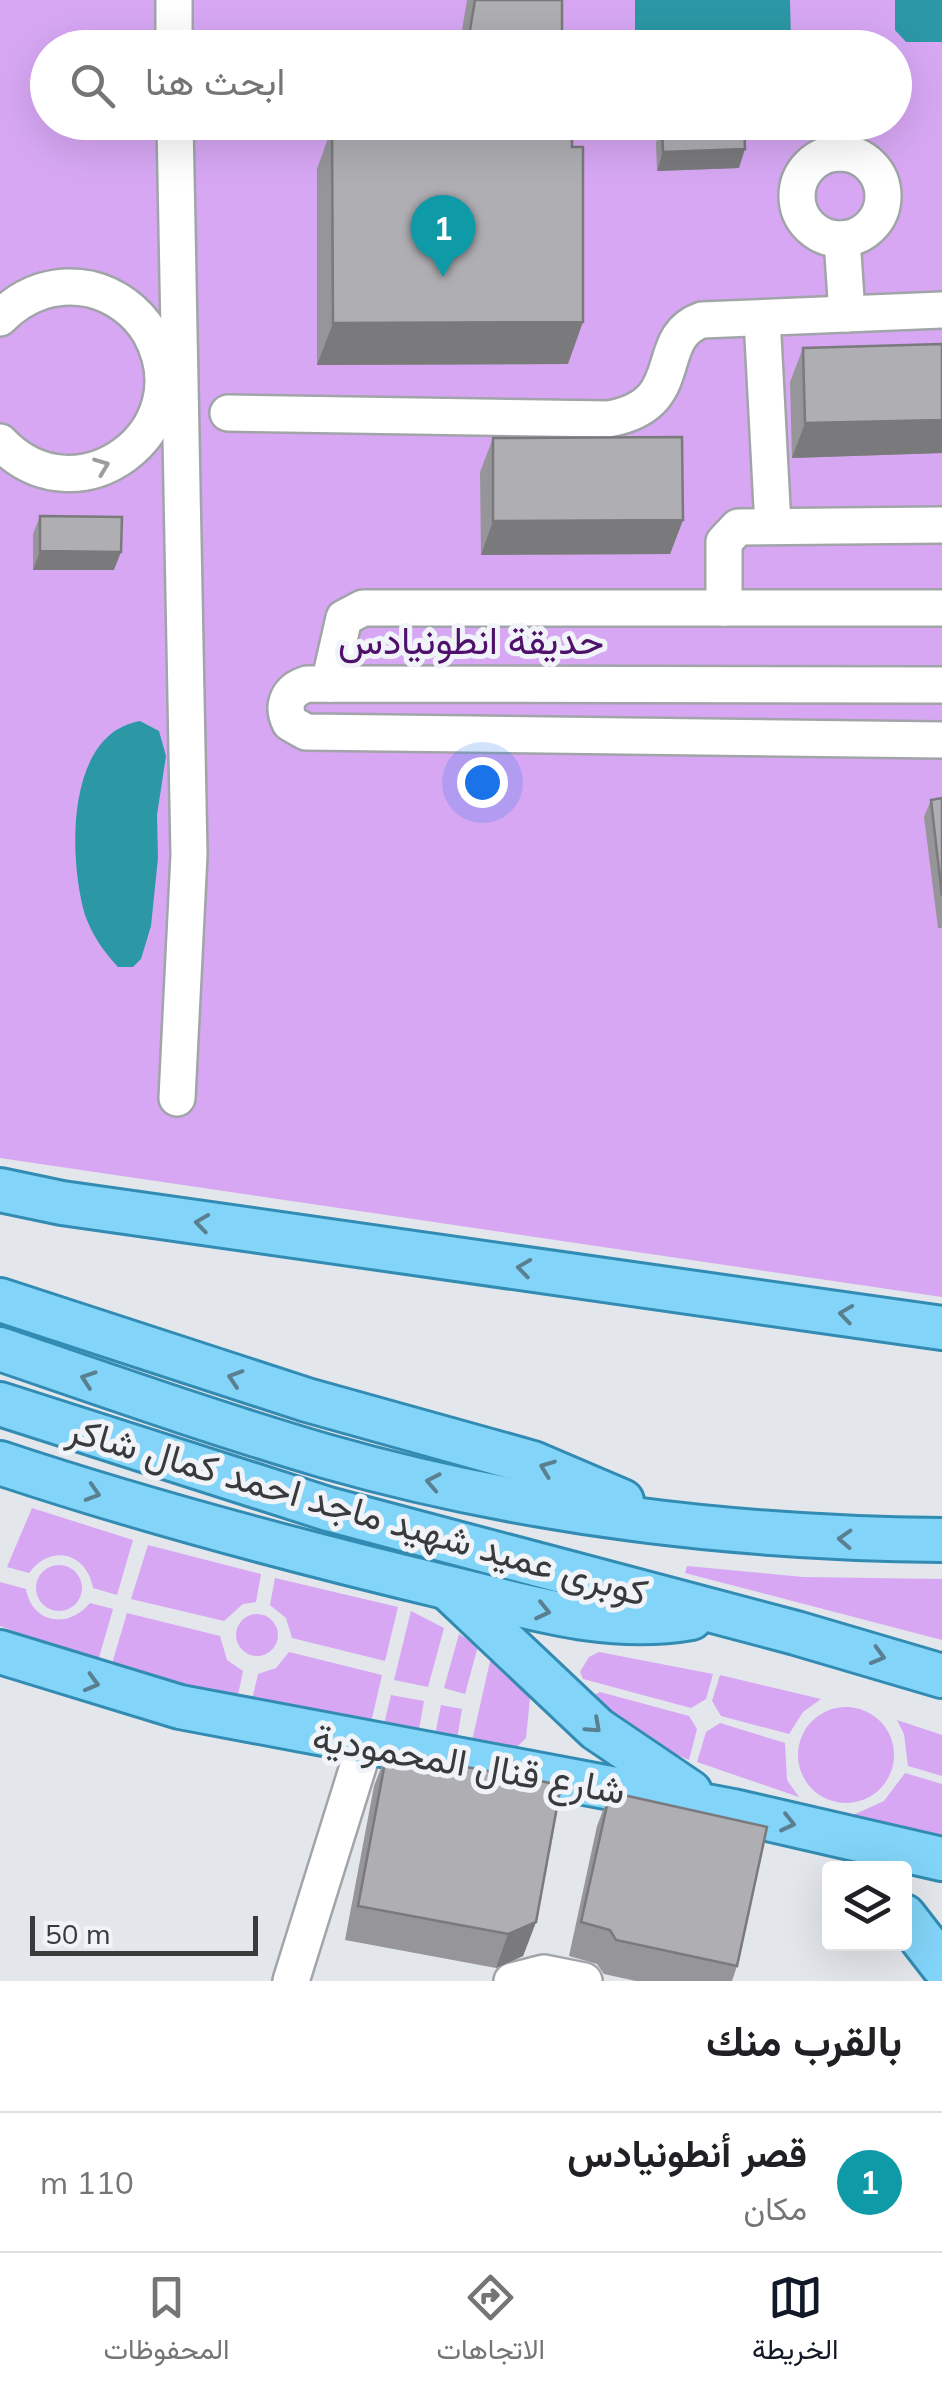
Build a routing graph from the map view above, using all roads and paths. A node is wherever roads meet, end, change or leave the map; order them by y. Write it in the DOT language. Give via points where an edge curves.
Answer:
graph roads {
  1 [pos="174,0"];
  2 [pos="174,30"];
  3 [pos="176,140"];
  4 [pos="840,140"];
  5 [pos="843,140"];
  6 [pos="842,239"];
  7 [pos="942,310"];
  8 [pos="846,314"];
  9 [pos="0,318"];
  10 [pos="762,318"];
  11 [pos="171,382"];
  12 [pos="228,413"];
  13 [pos="0,442"];
  14 [pos="942,525"];
  15 [pos="773,526"];
  16 [pos="724,608"];
  17 [pos="942,608"];
  18 [pos="329,684"];
  19 [pos="942,685"];
  20 [pos="942,740"];
  21 [pos="177,1098"];
  22 [pos="0,1190"];
  23 [pos="0,1300"];
  24 [pos="942,1328"];
  25 [pos="0,1349"];
  26 [pos="0,1404"];
  27 [pos="0,1464"];
  28 [pos="666,1525"];
  29 [pos="942,1540"];
  30 [pos="447,1587"];
  31 [pos="716,1614"];
  32 [pos="0,1652"];
  33 [pos="942,1676"];
  34 [pos="365,1744"];
  35 [pos="733,1811"];
  36 [pos="837,1835"];
  37 [pos="942,1859"];
  38 [pos="860,1861"];
  39 [pos="912,1926"];
  40 [pos="942,1965"];
  41 [pos="291,1981"];
  42 [pos="512,1981"];
  43 [pos="584,1981"];
  1 -- 2 [label="street"];
  3 -- 11 [label="street"];
  4 -- 6 [label="street" via="800,178 797,203 818,234"];
  5 -- 6 [label="street" via="866,162 882,196 875,220"];
  6 -- 8 [label="street"];
  7 -- 8 [label="street"];
  8 -- 10 [label="street"];
  9 -- 11 [label="street" via="41,291 99,291 146,326"];
  10 -- 12 [label="street" via="702,320 684,330 657,395 626,416"];
  10 -- 15 [label="street"];
  13 -- 11 [label="street, one-way" via="30,466 94,471 143,438"];
  11 -- 21 [label="street" via="189,855"];
  14 -- 15 [label="street"];
  15 -- 16 [label="street" via="738,527 726,535"];
  16 -- 17 [label="street"];
  16 -- 18 [label="street" via="356,609 340,627"];
  18 -- 19 [label="street"];
  18 -- 20 [label="street" via="291,692 287,716 296,728"];
  24 -- 22 [label="main road, one-way"];
  28 -- 23 [label="main road, one-way" via="534,1462 307,1400"];
  28 -- 25 [label="main road, كوبرى عميد شهيد ماجد احمد كمال شاكر, one-way" via="426,1482"];
  26 -- 31 [label="main road, كوبرى عميد شهيد ماجد احمد كمال شاكر" via="328,1509"];
  27 -- 30 [label="main road, one-way" via="233,1534"];
  29 -- 28 [label="main road, one-way"];
  30 -- 31 [label="main road, one-way" via="584,1620"];
  30 -- 35 [label="main road, one-way" via="628,1754"];
  31 -- 33 [label="main road, كوبرى عميد شهيد ماجد احمد كمال شاكر, one-way"];
  32 -- 34 [label="main road, شارع قنال المحمودية, one-way" via="180,1707"];
  34 -- 35 [label="main road, شارع قنال المحمودية"];
  34 -- 41 [label="street"];
  35 -- 36 [label="main road, شارع قنال المحمودية, one-way"];
  36 -- 37 [label="main road, شارع قنال المحمودية"];
  36 -- 38 [label="main road"];
  39 -- 40 [label="main road"];
  42 -- 43 [label="street" via="544,1974"];
}
